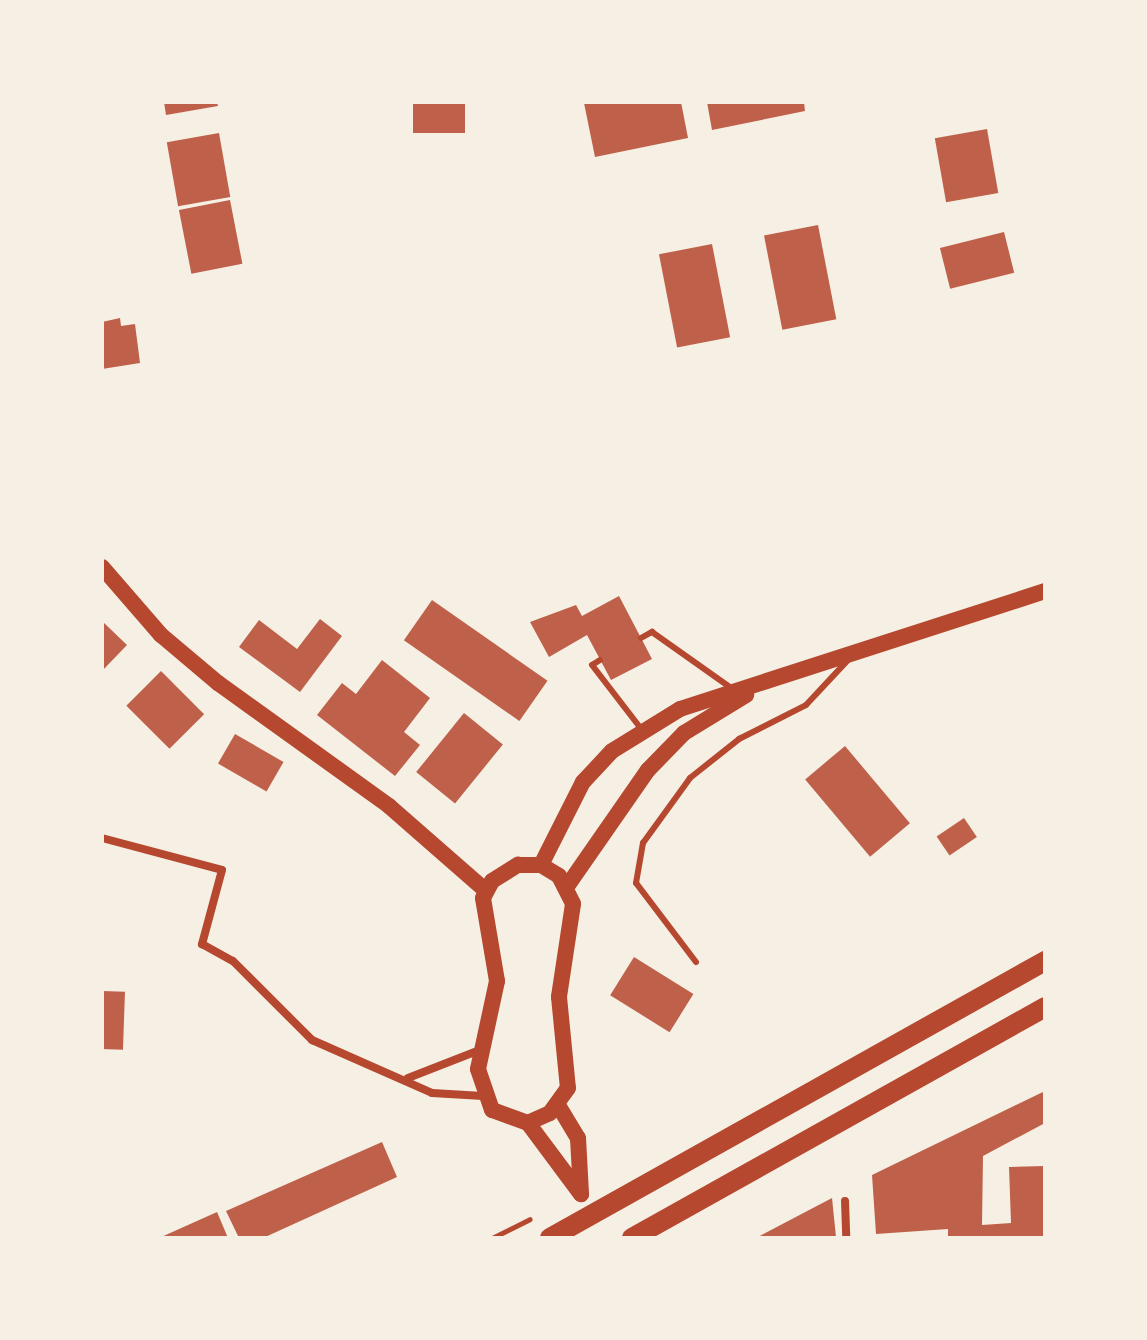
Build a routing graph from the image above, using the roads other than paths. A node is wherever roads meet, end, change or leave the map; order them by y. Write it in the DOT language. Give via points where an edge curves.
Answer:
graph roads {
  1 [pos="102,567"];
  2 [pos="1045,591"];
  3 [pos="641,638"];
  4 [pos="860,646"];
  5 [pos="600,660"];
  6 [pos="815,660"];
  7 [pos="734,691"];
  8 [pos="642,730"];
  9 [pos="102,838"];
  10 [pos="541,865"];
  11 [pos="568,885"];
  12 [pos="485,890"];
  13 [pos="1045,961"];
  14 [pos="696,962"];
  15 [pos="1045,1007"];
  16 [pos="486,1046"];
  17 [pos="407,1078"];
  18 [pos="483,1096"];
  19 [pos="558,1105"];
  20 [pos="528,1123"];
  21 [pos="845,1201"];
  22 [pos="550,1238"];
  23 [pos="632,1238"];
  24 [pos="846,1238"];
  1 -- 12 [label="main road" via="183,654 389,806"];
  2 -- 4 [label="main road"];
  3 -- 7 [label="lane" via="652,632"];
  4 -- 6 [label="main road"];
  4 -- 14 [label="lane" via="806,705 739,739 690,778 643,843 636,883"];
  5 -- 8 [label="lane" via="592,665"];
  6 -- 7 [label="main road"];
  6 -- 11 [label="main road" via="684,733 616,810"];
  7 -- 8 [label="main road"];
  8 -- 10 [label="main road" via="583,782"];
  9 -- 17 [label="street" via="222,870 202,944 233,961 312,1040"];
  10 -- 11 [label="main road"];
  10 -- 12 [label="main road" via="501,872"];
  11 -- 19 [label="main road" via="573,904 559,997 569,1073"];
  12 -- 16 [label="main road" via="482,916 497,981"];
  13 -- 22 [label="main road"];
  15 -- 23 [label="main road"];
  16 -- 17 [label="street"];
  16 -- 18 [label="main road" via="478,1069"];
  17 -- 18 [label="street" via="451,1099"];
  18 -- 20 [label="main road" via="503,1118"];
  19 -- 20 [label="main road"];
  19 -- 20 [label="main road" via="578,1138 581,1194"];
  21 -- 24 [label="street"];
}
